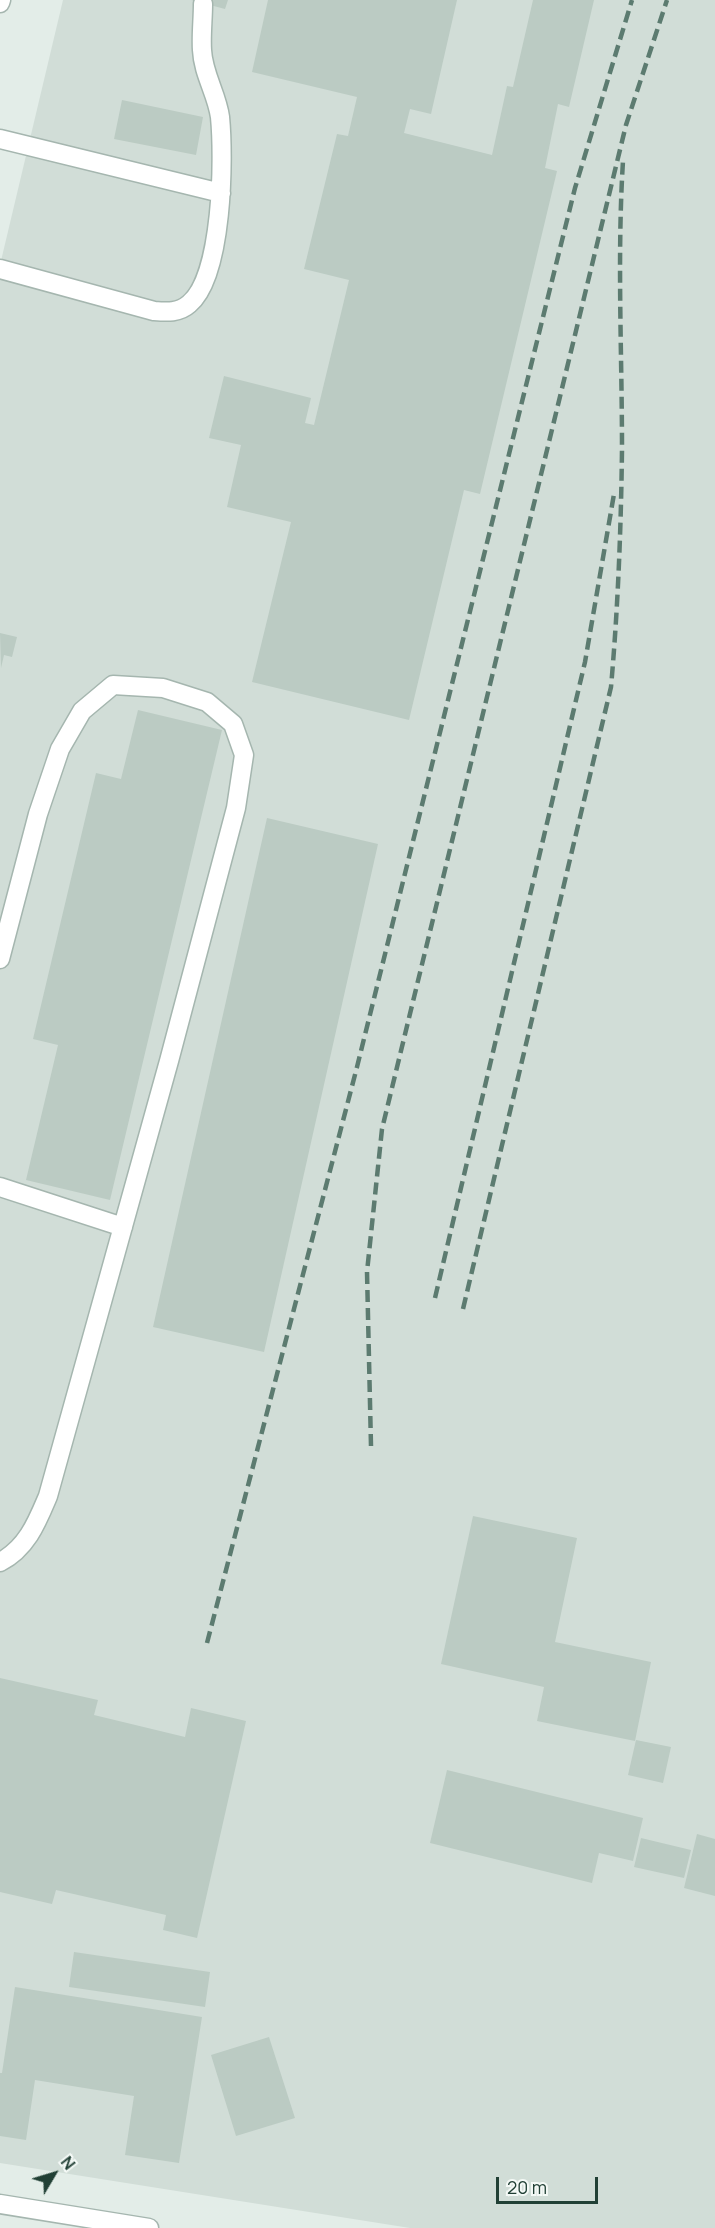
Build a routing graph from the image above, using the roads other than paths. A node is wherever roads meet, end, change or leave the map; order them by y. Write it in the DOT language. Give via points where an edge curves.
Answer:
graph roads {
  1 [pos="203,4"];
  2 [pos="0,139"];
  3 [pos="221,193"];
  4 [pos="0,269"];
  5 [pos="0,959"];
  6 [pos="0,1187"];
  7 [pos="123,1227"];
  8 [pos="0,1562"];
  9 [pos="0,2204"];
  10 [pos="149,2228"];
  1 -- 3 [label="street" via="205,72 220,116"];
  2 -- 3 [label="street"];
  3 -- 4 [label="street" via="214,248 205,279 189,305 174,312 154,311"];
  5 -- 7 [label="street" via="38,813 60,748 82,711 113,686 163,688 207,702 233,724 244,755 236,808"];
  6 -- 7 [label="street"];
  7 -- 8 [label="street" via="48,1496 32,1534"];
  9 -- 10 [label="street"];
}
